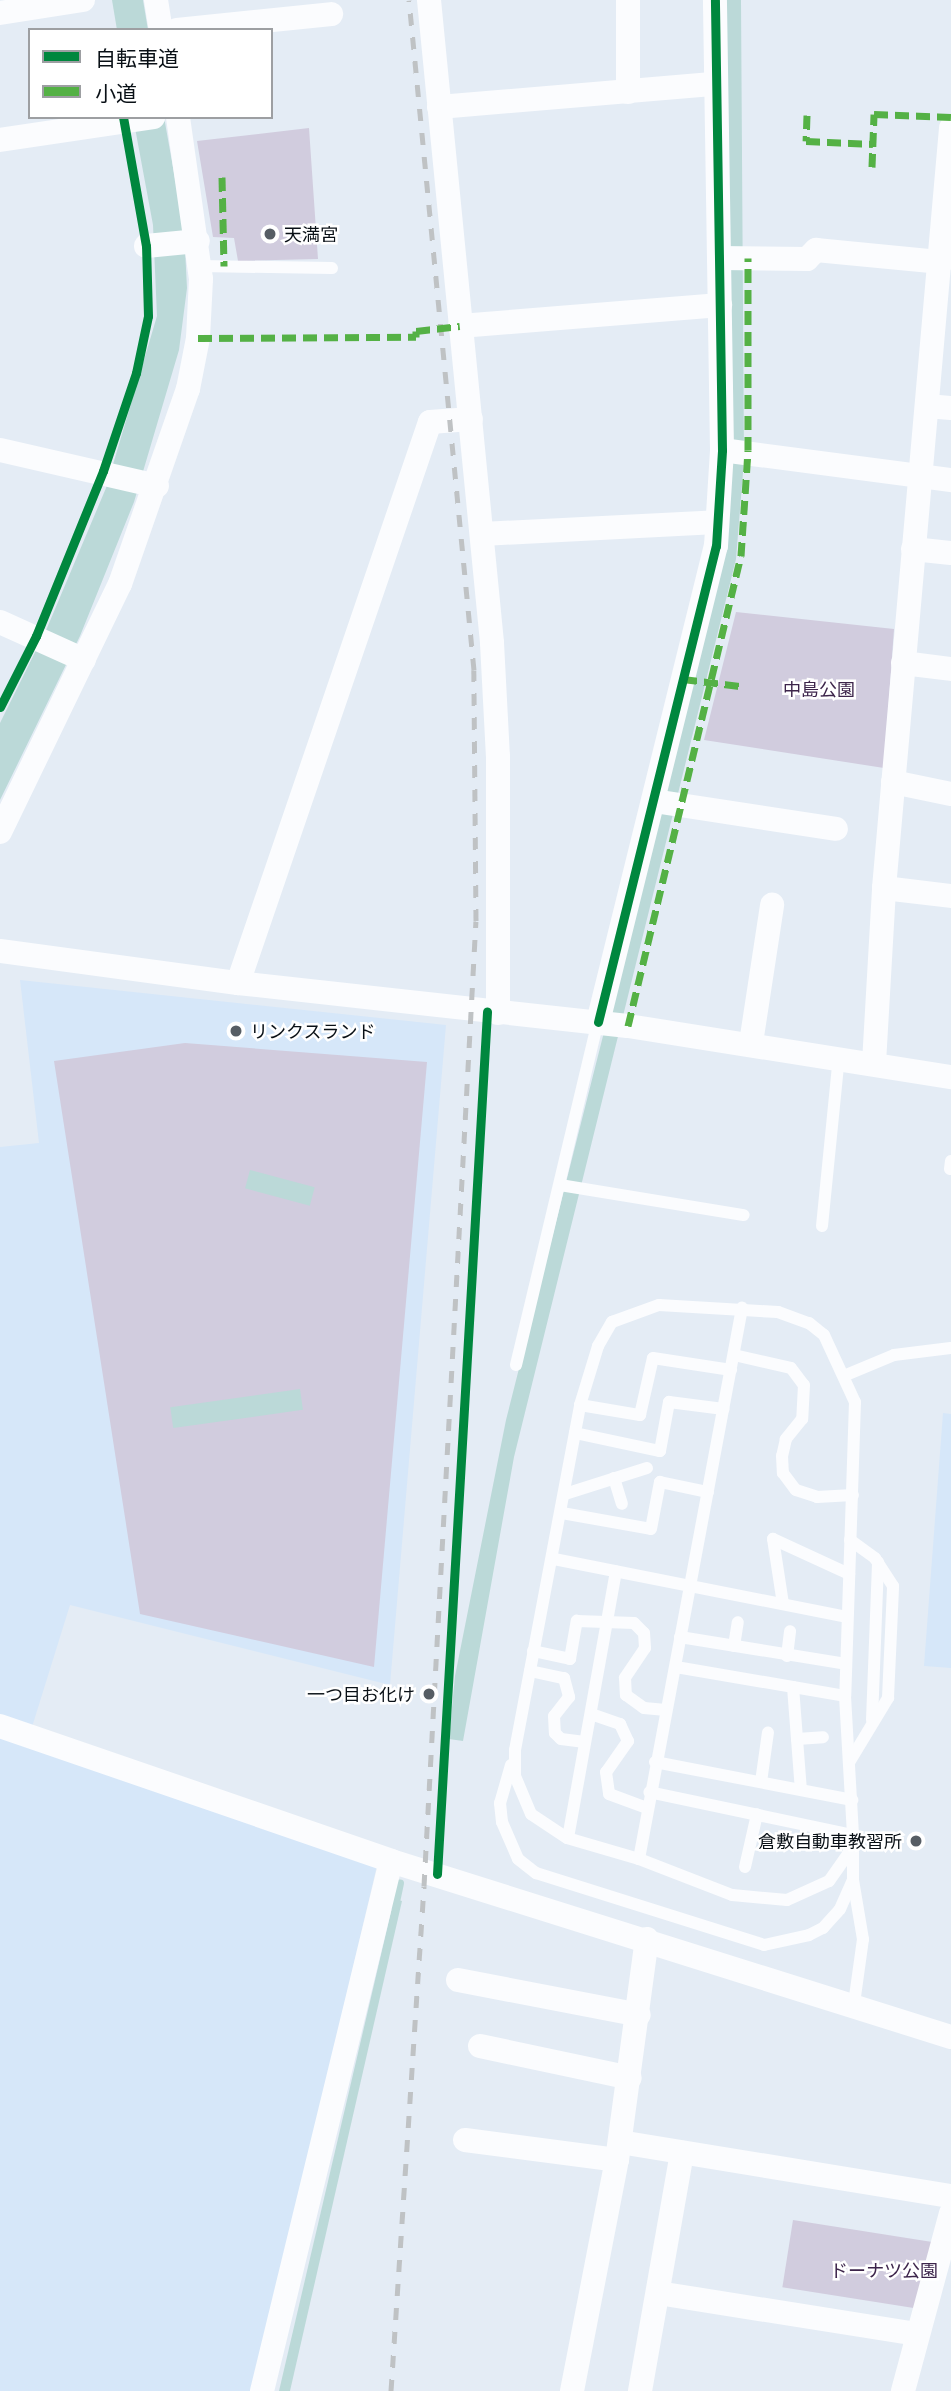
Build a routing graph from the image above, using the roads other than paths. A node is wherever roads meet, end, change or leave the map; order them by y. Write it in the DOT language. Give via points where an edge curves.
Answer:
graph roads {
  1 [pos="83,0"];
  2 [pos="156,0"];
  3 [pos="429,0"];
  4 [pos="628,0"];
  5 [pos="715,0"];
  6 [pos="0,13"];
  7 [pos="331,13"];
  8 [pos="161,28"];
  9 [pos="195,28"];
  10 [pos="715,84"];
  11 [pos="628,92"];
  12 [pos="439,107"];
  13 [pos="142,119"];
  14 [pos="178,119"];
  15 [pos="951,128"];
  16 [pos="0,140"];
  17 [pos="950,169"];
  18 [pos="193,241"];
  19 [pos="150,245"];
  20 [pos="730,258"];
  21 [pos="941,262"];
  22 [pos="200,266"];
  23 [pos="332,268"];
  24 [pos="945,295"];
  25 [pos="720,304"];
  26 [pos="460,326"];
  27 [pos="939,407"];
  28 [pos="471,419"];
  29 [pos="0,450"];
  30 [pos="733,450"];
  31 [pos="920,476"];
  32 [pos="951,480"];
  33 [pos="150,484"];
  34 [pos="718,522"];
  35 [pos="482,534"];
  36 [pos="913,549"];
  37 [pos="951,553"];
  38 [pos="0,622"];
  39 [pos="79,657"];
  40 [pos="903,663"];
  41 [pos="951,669"];
  42 [pos="893,782"];
  43 [pos="951,794"];
  44 [pos="665,803"];
  45 [pos="836,829"];
  46 [pos="0,832"];
  47 [pos="884,888"];
  48 [pos="951,896"];
  49 [pos="772,905"];
  50 [pos="0,951"];
  51 [pos="238,983"];
  52 [pos="498,1013"];
  53 [pos="611,1023"];
  54 [pos="751,1043"];
  55 [pos="839,1057"];
  56 [pos="874,1063"];
  57 [pos="951,1077"];
  58 [pos="951,1161"];
  59 [pos="950,1169"];
  60 [pos="565,1186"];
  61 [pos="744,1215"];
  62 [pos="822,1226"];
  63 [pos="742,1308"];
  64 [pos="951,1348"];
  65 [pos="734,1355"];
  66 [pos="516,1366"];
  67 [pos="731,1370"];
  68 [pos="846,1375"];
  69 [pos="580,1405"];
  70 [pos="723,1409"];
  71 [pos="575,1433"];
  72 [pos="647,1468"];
  73 [pos="614,1478"];
  74 [pos="708,1492"];
  75 [pos="565,1494"];
  76 [pos="853,1495"];
  77 [pos="622,1504"];
  78 [pos="562,1514"];
  79 [pos="850,1540"];
  80 [pos="554,1559"];
  81 [pos="616,1571"];
  82 [pos="849,1574"];
  83 [pos="690,1586"];
  84 [pos="783,1604"];
  85 [pos="846,1617"];
  86 [pos="738,1622"];
  87 [pos="606,1624"];
  88 [pos="790,1631"];
  89 [pos="680,1637"];
  90 [pos="734,1646"];
  91 [pos="533,1651"];
  92 [pos="787,1656"];
  93 [pos="846,1664"];
  94 [pos="676,1667"];
  95 [pos="530,1671"];
  96 [pos="793,1687"];
  97 [pos="845,1696"];
  98 [pos="666,1710"];
  99 [pos="591,1714"];
  100 [pos="0,1726"];
  101 [pos="768,1732"];
  102 [pos="823,1737"];
  103 [pos="797,1739"];
  104 [pos="585,1742"];
  105 [pos="515,1750"];
  106 [pos="655,1762"];
  107 [pos="849,1762"];
  108 [pos="761,1782"];
  109 [pos="801,1790"];
  110 [pos="649,1792"];
  111 [pos="852,1800"];
  112 [pos="647,1808"];
  113 [pos="757,1814"];
  114 [pos="853,1835"];
  115 [pos="568,1838"];
  116 [pos="639,1859"];
  117 [pos="399,1863"];
  118 [pos="745,1867"];
  119 [pos="853,1880"];
  120 [pos="647,1939"];
  121 [pos="458,1980"];
  122 [pos="854,2004"];
  123 [pos="639,2015"];
  124 [pos="951,2037"];
  125 [pos="480,2046"];
  126 [pos="630,2078"];
  127 [pos="465,2140"];
  128 [pos="619,2151"];
  129 [pos="682,2153"];
  130 [pos="951,2196"];
  131 [pos="951,2213"];
  132 [pos="658,2293"];
  133 [pos="917,2334"];
  134 [pos="262,2391"];
  135 [pos="572,2391"];
  136 [pos="640,2391"];
  137 [pos="903,2391"];
  1 -- 6 [label="street"];
  2 -- 8 [label="street"];
  3 -- 12 [label="street"];
  4 -- 11 [label="street"];
  5 -- 10 [label="street"];
  7 -- 9 [label="street"];
  10 -- 11 [label="street"];
  10 -- 20 [label="street"];
  11 -- 12 [label="street"];
  12 -- 26 [label="street"];
  13 -- 16 [label="street"];
  14 -- 18 [label="street"];
  15 -- 17 [label="street"];
  17 -- 21 [label="street"];
  18 -- 19 [label="street"];
  18 -- 22 [label="street"];
  20 -- 21 [label="street" via="807,259 816,250"];
  20 -- 25 [label="street"];
  21 -- 24 [label="street"];
  22 -- 23 [label="lane"];
  22 -- 33 [label="street" via="198,338"];
  24 -- 27 [label="street"];
  25 -- 26 [label="street"];
  25 -- 30 [label="street"];
  26 -- 28 [label="street"];
  27 -- 31 [label="street"];
  28 -- 35 [label="street"];
  28 -- 51 [label="street" via="429,422"];
  29 -- 33 [label="street"];
  30 -- 31 [label="street"];
  30 -- 34 [label="street"];
  31 -- 32 [label="street"];
  31 -- 36 [label="street"];
  33 -- 39 [label="street" via="120,584"];
  34 -- 35 [label="street"];
  34 -- 44 [label="street"];
  35 -- 52 [label="street" via="498,756"];
  36 -- 37 [label="street"];
  36 -- 40 [label="street"];
  38 -- 39 [label="street"];
  39 -- 46 [label="street"];
  40 -- 41 [label="street"];
  40 -- 42 [label="street"];
  42 -- 43 [label="street"];
  42 -- 47 [label="street"];
  44 -- 45 [label="street"];
  44 -- 53 [label="street"];
  47 -- 48 [label="street"];
  47 -- 56 [label="street"];
  49 -- 54 [label="street"];
  50 -- 51 [label="street"];
  51 -- 52 [label="street"];
  52 -- 53 [label="street"];
  53 -- 54 [label="street"];
  53 -- 60 [label="lane"];
  54 -- 55 [label="street"];
  55 -- 56 [label="street"];
  55 -- 62 [label="lane"];
  56 -- 57 [label="street"];
  58 -- 59 [label="lane"];
  60 -- 61 [label="lane"];
  60 -- 66 [label="lane"];
  63 -- 65 [label="lane"];
  63 -- 68 [label="lane" via="809,1322 824,1335"];
  63 -- 69 [label="lane" via="659,1305 612,1322 598,1346"];
  64 -- 68 [label="lane" via="894,1355"];
  65 -- 67 [label="lane"];
  65 -- 76 [label="lane" via="791,1368 804,1385 802,1419 786,1438 782,1456 783,1473 796,1490 817,1497"];
  67 -- 69 [label="lane" via="653,1358 640,1415"];
  67 -- 70 [label="lane"];
  68 -- 76 [label="lane" via="855,1402"];
  69 -- 71 [label="lane"];
  70 -- 71 [label="lane" via="669,1402 660,1451"];
  70 -- 74 [label="lane"];
  71 -- 75 [label="lane"];
  72 -- 73 [label="lane"];
  73 -- 75 [label="lane"];
  73 -- 77 [label="lane"];
  74 -- 78 [label="lane" via="660,1482 651,1530"];
  74 -- 83 [label="lane"];
  75 -- 78 [label="lane"];
  76 -- 79 [label="lane"];
  78 -- 80 [label="lane"];
  79 -- 82 [label="lane"];
  79 -- 107 [label="lane" via="878,1562 893,1586 888,1698"];
  80 -- 81 [label="lane"];
  80 -- 91 [label="lane"];
  81 -- 83 [label="lane"];
  81 -- 87 [label="lane"];
  82 -- 84 [label="lane" via="773,1539"];
  82 -- 85 [label="lane"];
  83 -- 84 [label="lane"];
  83 -- 89 [label="lane"];
  84 -- 85 [label="lane"];
  85 -- 93 [label="lane"];
  86 -- 90 [label="lane"];
  87 -- 91 [label="lane" via="577,1621 570,1659"];
  87 -- 98 [label="lane" via="625,1619 644,1633 643,1653 628,1670 623,1687 631,1702"];
  87 -- 99 [label="lane"];
  88 -- 92 [label="lane"];
  89 -- 90 [label="lane"];
  89 -- 94 [label="lane"];
  90 -- 92 [label="lane"];
  91 -- 95 [label="lane"];
  92 -- 93 [label="lane"];
  93 -- 97 [label="lane"];
  94 -- 96 [label="lane"];
  94 -- 98 [label="lane"];
  95 -- 104 [label="lane" via="564,1678 569,1697 554,1716 555,1733 561,1739"];
  95 -- 105 [label="lane"];
  96 -- 97 [label="lane"];
  96 -- 103 [label="lane"];
  97 -- 107 [label="lane"];
  98 -- 106 [label="lane"];
  99 -- 104 [label="lane"];
  99 -- 112 [label="lane" via="620,1724 628,1741 626,1751 606,1772 609,1794"];
  100 -- 117 [label="street"];
  101 -- 108 [label="lane"];
  102 -- 103 [label="lane"];
  103 -- 109 [label="lane"];
  104 -- 115 [label="lane"];
  105 -- 115 [label="lane" via="514,1776 521,1798 544,1826"];
  105 -- 119 [label="lane" via="500,1803 502,1822 517,1859 536,1873 764,1945 793,1941 823,1928 840,1909"];
  106 -- 108 [label="lane"];
  106 -- 110 [label="lane"];
  107 -- 111 [label="lane"];
  108 -- 109 [label="lane"];
  109 -- 111 [label="lane"];
  110 -- 112 [label="lane"];
  110 -- 113 [label="lane"];
  111 -- 114 [label="lane"];
  112 -- 116 [label="lane"];
  113 -- 114 [label="lane"];
  113 -- 118 [label="lane"];
  114 -- 116 [label="lane" via="848,1854 829,1881 778,1901 732,1895"];
  114 -- 119 [label="lane"];
  115 -- 116 [label="lane"];
  117 -- 120 [label="street"];
  117 -- 134 [label="street"];
  119 -- 122 [label="lane" via="863,1939"];
  120 -- 122 [label="street" via="781,1986"];
  120 -- 123 [label="street"];
  121 -- 123 [label="street"];
  122 -- 124 [label="street"];
  123 -- 126 [label="street"];
  125 -- 126 [label="street"];
  126 -- 128 [label="street"];
  127 -- 128 [label="street"];
  128 -- 129 [label="street"];
  128 -- 135 [label="street"];
  129 -- 130 [label="street"];
  129 -- 132 [label="street"];
  131 -- 133 [label="street"];
  132 -- 133 [label="street"];
  132 -- 136 [label="street"];
  133 -- 137 [label="street"];
}
